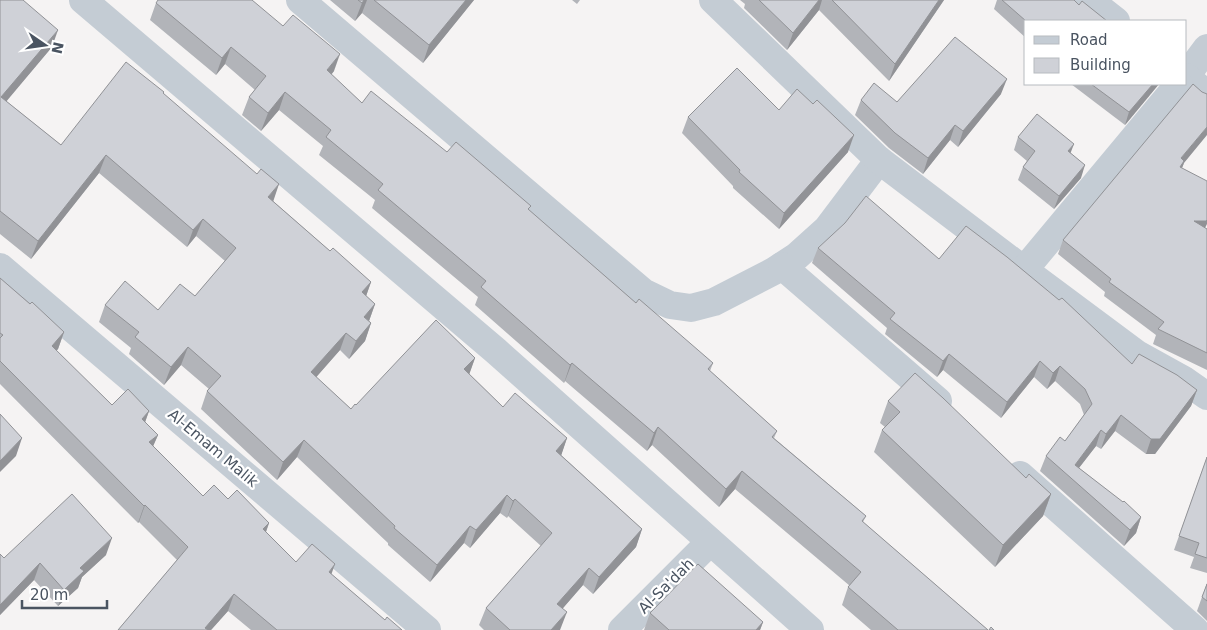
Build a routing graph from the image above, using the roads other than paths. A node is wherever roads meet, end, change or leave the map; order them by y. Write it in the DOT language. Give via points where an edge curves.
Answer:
graph roads {
  1 [pos="84,0"];
  2 [pos="300,0"];
  3 [pos="713,0"];
  4 [pos="1088,0"];
  5 [pos="1115,20"];
  6 [pos="1207,48"];
  7 [pos="1187,75"];
  8 [pos="1187,77"];
  9 [pos="1178,85"];
  10 [pos="1207,94"];
  11 [pos="879,160"];
  12 [pos="782,266"];
  13 [pos="0,267"];
  14 [pos="1024,270"];
  15 [pos="1207,396"];
  16 [pos="956,418"];
  17 [pos="1001,458"];
  18 [pos="710,542"];
  19 [pos="427,630"];
  20 [pos="622,630"];
  21 [pos="810,630"];
  22 [pos="1195,630"];
  1 -- 18 [label="street" via="496,351"];
  2 -- 12 [label="street" via="643,292 670,305 691,308 714,302"];
  3 -- 11 [label="street"];
  4 -- 5 [label="street"];
  6 -- 7 [label="street"];
  8 -- 10 [label="street"];
  9 -- 14 [label="street"];
  11 -- 12 [label="street" via="827,228"];
  11 -- 14 [label="street"];
  12 -- 16 [label="street"];
  13 -- 19 [label="street, Al-Emam Malik"];
  14 -- 15 [label="street" via="1137,354"];
  17 -- 22 [label="street"];
  18 -- 20 [label="street, Al-Sa'dah"];
  18 -- 21 [label="street"];
}
